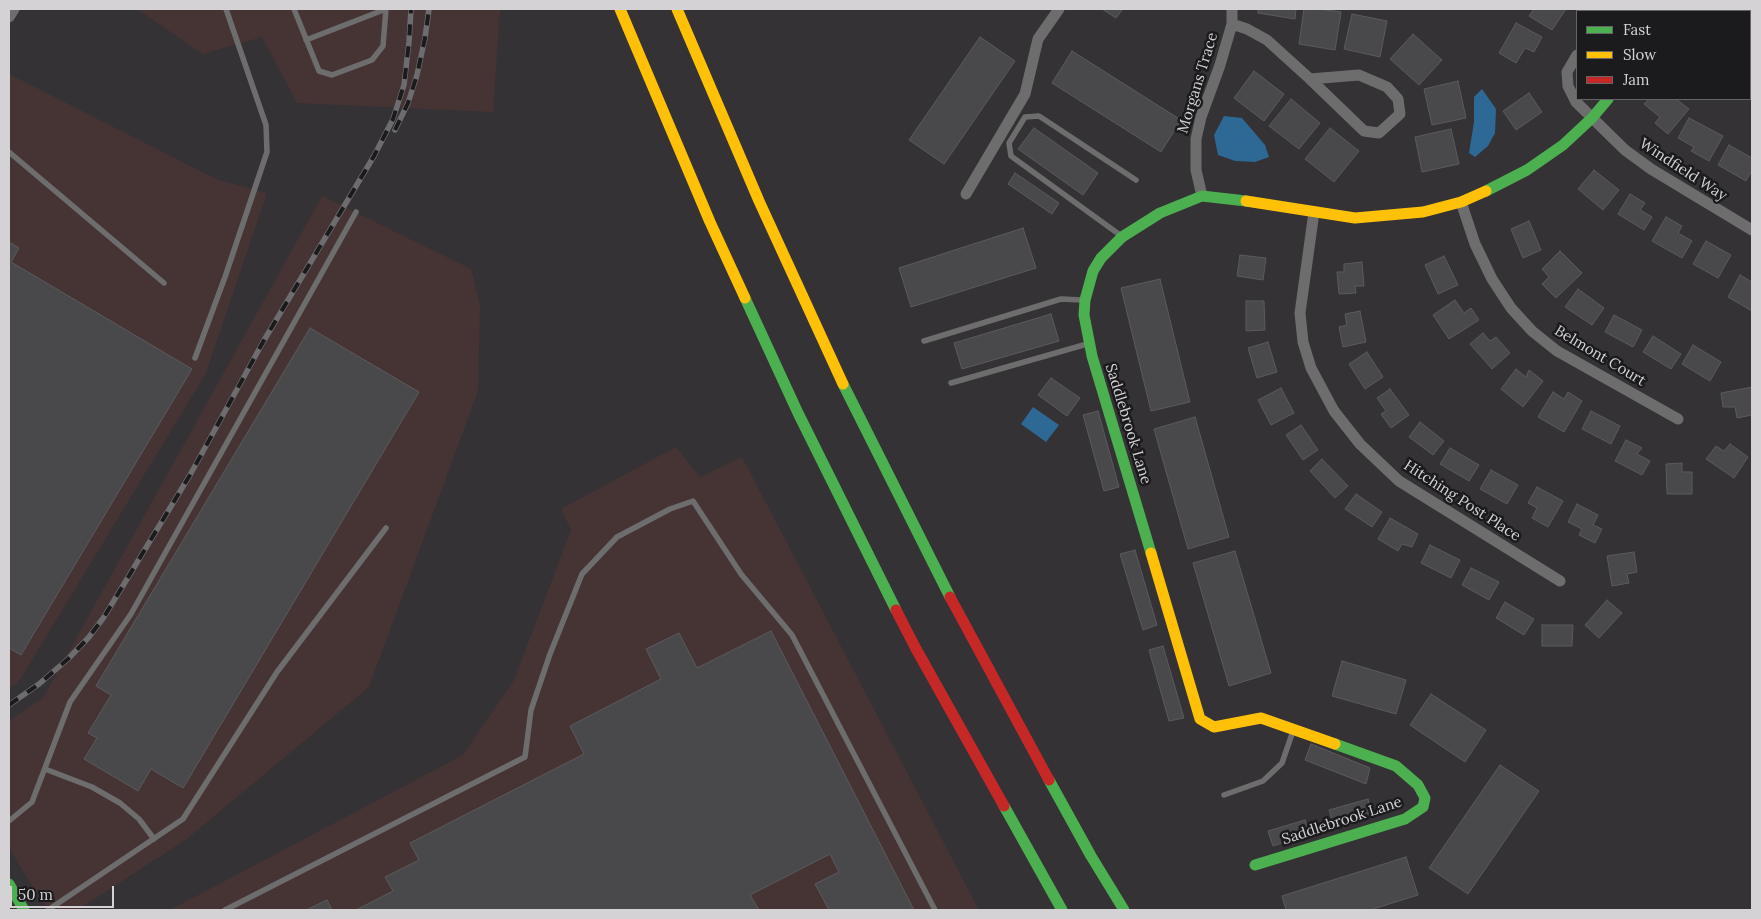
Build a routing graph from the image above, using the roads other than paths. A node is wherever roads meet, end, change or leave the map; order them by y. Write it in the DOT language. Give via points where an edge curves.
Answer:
graph roads {
  1 [pos="14,9"];
  2 [pos="226,9"];
  3 [pos="294,9"];
  4 [pos="386,9"];
  5 [pos="620,9"];
  6 [pos="677,9"];
  7 [pos="1059,9"];
  8 [pos="1232,9"];
  9 [pos="9,18"];
  10 [pos="1232,24"];
  11 [pos="306,40"];
  12 [pos="1576,57"];
  13 [pos="1310,79"];
  14 [pos="1607,100"];
  15 [pos="1592,118"];
  16 [pos="9,152"];
  17 [pos="1136,180"];
  18 [pos="966,194"];
  19 [pos="1202,196"];
  20 [pos="1461,202"];
  21 [pos="356,212"];
  22 [pos="1314,212"];
  23 [pos="1752,230"];
  24 [pos="1122,237"];
  25 [pos="164,283"];
  26 [pos="1085,300"];
  27 [pos="924,341"];
  28 [pos="1089,343"];
  29 [pos="195,358"];
  30 [pos="951,383"];
  31 [pos="1678,419"];
  32 [pos="386,528"];
  33 [pos="1560,580"];
  34 [pos="1293,729"];
  35 [pos="45,769"];
  36 [pos="1224,795"];
  37 [pos="9,821"];
  38 [pos="154,839"];
  39 [pos="1255,865"];
  40 [pos="9,884"];
  41 [pos="24,910"];
  42 [pos="48,910"];
  43 [pos="225,910"];
  44 [pos="934,910"];
  45 [pos="1062,910"];
  46 [pos="1124,910"];
  1 -- 9 [label="street"];
  2 -- 29 [label="lane" via="266,125 267,152"];
  3 -- 11 [label="lane"];
  4 -- 11 [label="lane"];
  4 -- 11 [label="lane" via="383,46 372,60 332,75 319,71"];
  5 -- 45 [label="main road" via="710,222 798,413 915,647"];
  6 -- 46 [label="main road" via="759,201 846,390 962,622"];
  7 -- 18 [label="street" via="1038,39 1025,94"];
  8 -- 10 [label="street, Morgans Trace"];
  10 -- 13 [label="street" via="1267,40"];
  10 -- 19 [label="street, Morgans Trace" via="1196,139 1196,170"];
  12 -- 15 [label="street, Windfield Way" via="1567,72 1568,86 1576,102"];
  13 -- 13 [label="street" via="1364,131 1379,133 1400,114 1398,98 1387,87 1359,75"];
  14 -- 15 [label="main road, Saddlebrook Lane"];
  15 -- 20 [label="main road, Saddlebrook Lane" via="1563,145 1527,170"];
  15 -- 23 [label="street, Windfield Way" via="1625,150 1651,169"];
  16 -- 25 [label="lane"];
  17 -- 24 [label="lane" via="1039,116 1025,117 1009,143 1011,156"];
  19 -- 22 [label="main road, Saddlebrook Lane"];
  19 -- 24 [label="main road, Saddlebrook Lane" via="1160,213"];
  20 -- 22 [label="main road, Saddlebrook Lane" via="1391,216 1356,218"];
  20 -- 31 [label="street, Belmont Court" via="1475,244 1492,280 1511,308 1532,330 1557,351"];
  21 -- 35 [label="lane" via="131,614 70,702"];
  22 -- 33 [label="street, Hitching Post Place" via="1300,313 1303,342 1311,368 1334,411 1360,444 1399,481"];
  24 -- 26 [label="main road, Saddlebrook Lane" via="1110,246 1093,271"];
  26 -- 27 [label="lane" via="1061,299"];
  26 -- 28 [label="main road, Saddlebrook Lane"];
  28 -- 30 [label="lane"];
  28 -- 34 [label="main road, Saddlebrook Lane" via="1200,719 1214,727 1261,718"];
  32 -- 38 [label="lane" via="277,672 183,819"];
  34 -- 36 [label="lane" via="1282,763 1263,781"];
  34 -- 39 [label="main road, Saddlebrook Lane" via="1396,766 1418,785 1425,798 1422,807 1405,819"];
  35 -- 37 [label="lane" via="32,802"];
  35 -- 38 [label="lane" via="92,787 120,803 139,819"];
  38 -- 42 [label="lane"];
  40 -- 41 [label="main road"];
  43 -- 44 [label="lane" via="525,757 531,710 582,574 616,537 693,501 741,574 792,636"];
}
